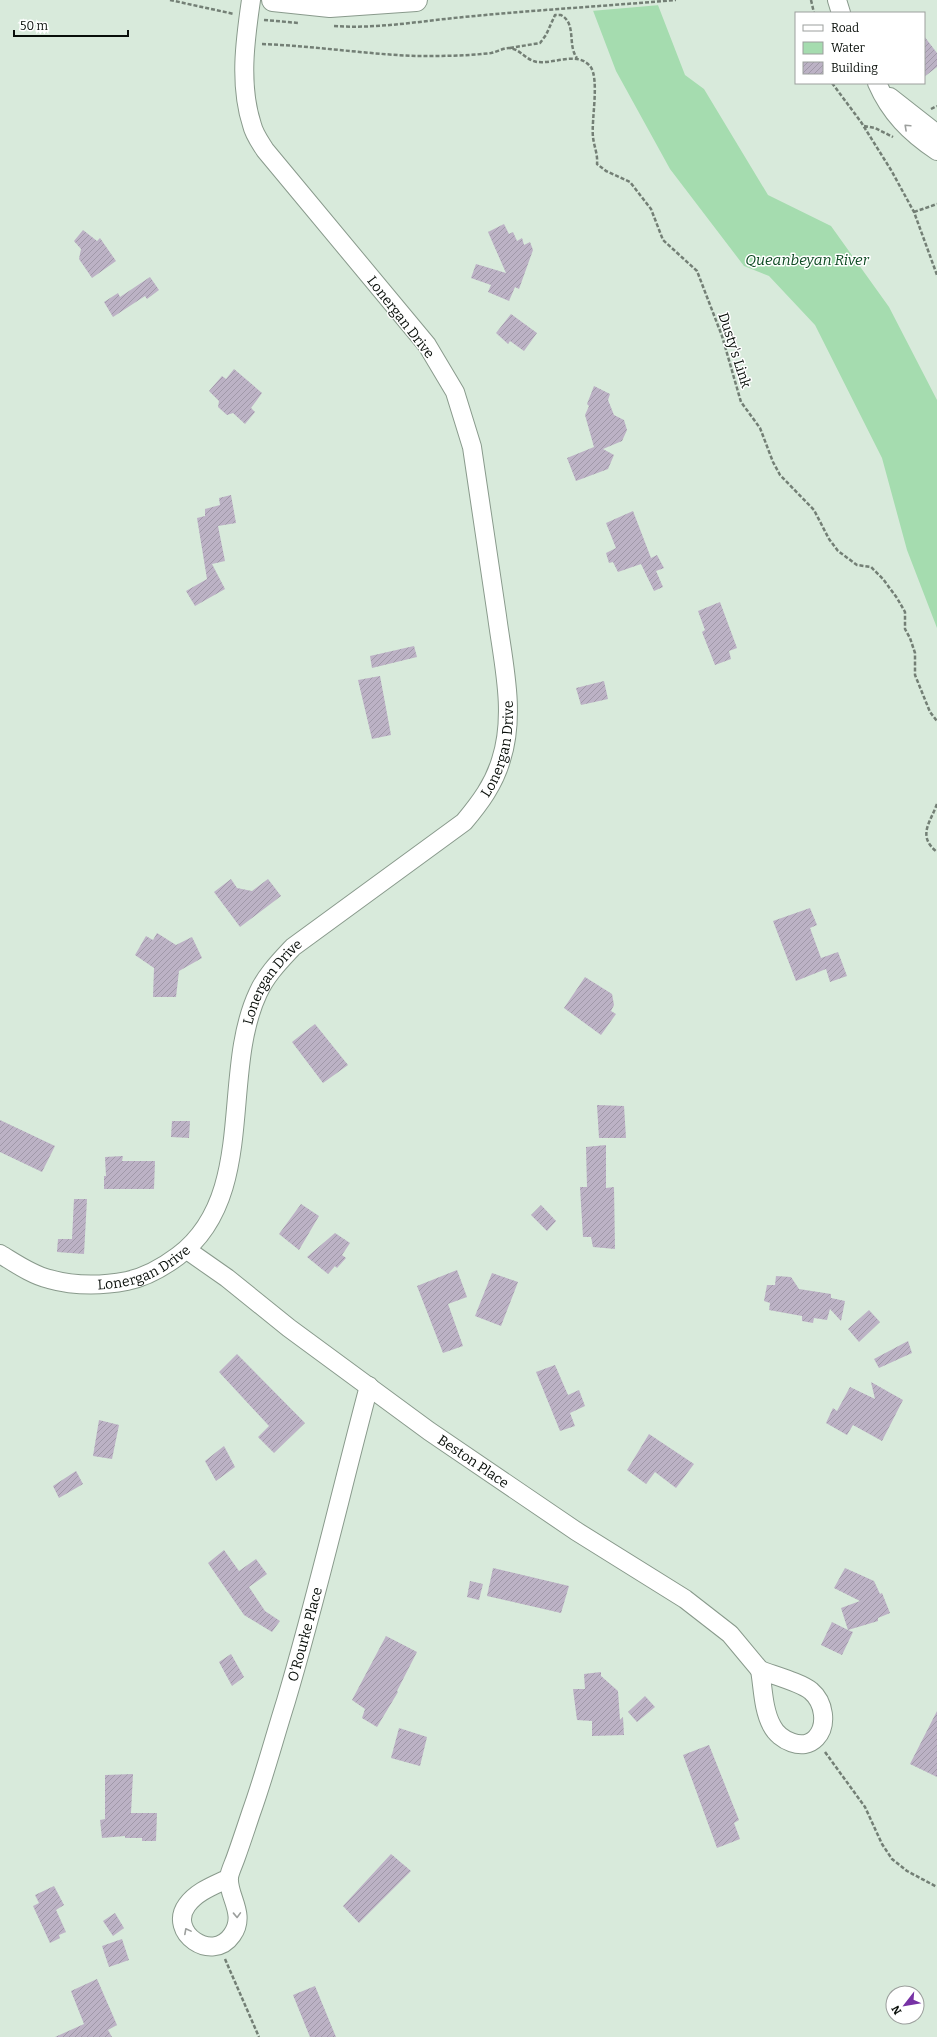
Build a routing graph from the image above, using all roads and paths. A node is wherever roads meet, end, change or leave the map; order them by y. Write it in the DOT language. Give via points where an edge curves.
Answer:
graph roads {
  1 [pos="251,0"];
  2 [pos="273,0"];
  3 [pos="416,0"];
  4 [pos="676,0"];
  5 [pos="811,0"];
  6 [pos="837,0"];
  7 [pos="384,1"];
  8 [pos="814,12"];
  9 [pos="841,12"];
  10 [pos="463,17"];
  11 [pos="246,43"];
  12 [pos="508,48"];
  13 [pos="577,59"];
  14 [pos="833,84"];
  15 [pos="877,84"];
  16 [pos="878,84"];
  17 [pos="937,134"];
  18 [pos="937,151"];
  19 [pos="937,204"];
  20 [pos="914,212"];
  21 [pos="937,275"];
  22 [pos="937,721"];
  23 [pos="937,804"];
  24 [pos="937,852"];
  25 [pos="187,1250"];
  26 [pos="0,1254"];
  27 [pos="369,1386"];
  28 [pos="760,1670"];
  29 [pos="816,1738"];
  30 [pos="229,1878"];
  31 [pos="937,1887"];
  32 [pos="219,1946"];
  33 [pos="259,2037"];
  1 -- 11 [label="street, Lonergan Drive"];
  2 -- 7 [label="main road" via="330,6"];
  3 -- 7 [label="main road"];
  4 -- 10 [label="path"];
  5 -- 8 [label="path"];
  6 -- 9 [label="street"];
  11 -- 12 [label="path" via="415,56 448,56"];
  11 -- 25 [label="street, Lonergan Drive" via="244,84 252,126 265,150 427,345 455,392 472,448 504,668 508,706 507,734 501,760 491,784 464,822 293,947 273,968 258,992 243,1049 225,1184 204,1229"];
  12 -- 13 [label="path" via="519,51 526,58 537,62"];
  12 -- 13 [label="path" via="540,43 555,15 560,15 569,22 573,50"];
  13 -- 22 [label="path, Dusty's Link" via="589,66 592,72 595,104 592,120 597,164 630,182 651,209 663,240 697,271 722,336 741,402 760,428 780,475 814,510 838,551 857,565 871,567 897,598 905,612 905,629 915,653 915,675 930,712"];
  14 -- 20 [label="path" via="881,154"];
  18 -- 15 [label="street, one-way" via="897,118"];
  16 -- 17 [label="street"];
  19 -- 20 [label="path"];
  20 -- 21 [label="path"];
  23 -- 24 [label="path" via="925,832 929,845"];
  25 -- 26 [label="street, Lonergan Drive" via="163,1267 139,1278 109,1284 76,1284 47,1279"];
  25 -- 27 [label="street, Beston Place"];
  27 -- 28 [label="street, Beston Place" via="429,1431 576,1532 685,1600 730,1634"];
  27 -- 30 [label="street, O'Rourke Place" via="296,1666 257,1797"];
  28 -- 29 [label="street, Beston Place" via="810,1690 818,1698 823,1713 822,1726"];
  28 -- 29 [label="street" via="767,1714 772,1727 781,1738 794,1744"];
  29 -- 31 [label="path" via="865,1807 892,1859 907,1871"];
  30 -- 32 [label="street, one-way" via="238,1912 237,1925 233,1934"];
  32 -- 30 [label="street, one-way" via="209,1947 192,1940 182,1921 188,1903 213,1885"];
  32 -- 33 [label="path"];
}
